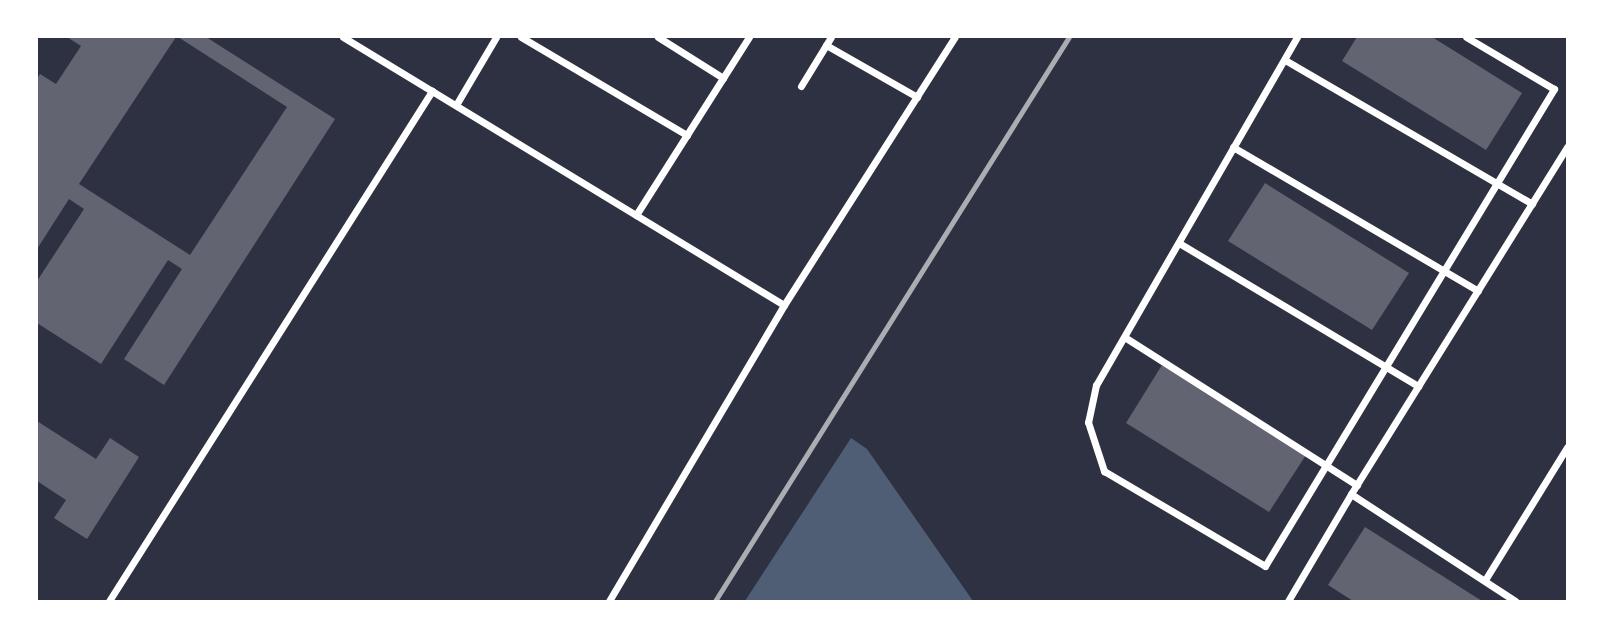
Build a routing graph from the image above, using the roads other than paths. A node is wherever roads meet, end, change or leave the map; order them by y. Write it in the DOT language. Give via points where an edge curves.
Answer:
graph roads {
  1 [pos="343,37"];
  2 [pos="496,37"];
  3 [pos="521,37"];
  4 [pos="658,37"];
  5 [pos="749,37"];
  6 [pos="831,37"];
  7 [pos="955,37"];
  8 [pos="1297,37"];
  9 [pos="1466,37"];
  10 [pos="826,45"];
  11 [pos="1285,60"];
  12 [pos="723,78"];
  13 [pos="801,86"];
  14 [pos="432,91"];
  15 [pos="917,97"];
  16 [pos="456,105"];
  17 [pos="687,135"];
  18 [pos="1567,147"];
  19 [pos="1233,148"];
  20 [pos="1500,182"];
  21 [pos="1532,204"];
  22 [pos="636,215"];
  23 [pos="1178,243"];
  24 [pos="1445,271"];
  25 [pos="1478,291"];
  26 [pos="784,305"];
  27 [pos="1125,338"];
  28 [pos="1387,366"];
  29 [pos="1418,386"];
  30 [pos="1567,447"];
  31 [pos="1327,464"];
  32 [pos="1357,485"];
  33 [pos="1351,494"];
  34 [pos="1485,580"];
  35 [pos="109,601"];
  36 [pos="609,601"];
  37 [pos="1288,601"];
  38 [pos="1515,601"];
  1 -- 14 [label="street"];
  2 -- 16 [label="street"];
  3 -- 17 [label="street"];
  4 -- 12 [label="street"];
  5 -- 12 [label="street"];
  6 -- 10 [label="street"];
  7 -- 15 [label="street"];
  8 -- 11 [label="street"];
  9 -- 20 [label="street" via="1554,89"];
  10 -- 13 [label="street"];
  10 -- 15 [label="street"];
  11 -- 19 [label="street"];
  11 -- 20 [label="street"];
  12 -- 17 [label="street"];
  14 -- 16 [label="street"];
  14 -- 35 [label="street"];
  15 -- 26 [label="street"];
  16 -- 22 [label="street"];
  17 -- 22 [label="street"];
  18 -- 21 [label="street"];
  19 -- 23 [label="street"];
  19 -- 24 [label="street"];
  20 -- 21 [label="street"];
  20 -- 24 [label="street"];
  21 -- 25 [label="street"];
  22 -- 26 [label="street"];
  23 -- 27 [label="street"];
  23 -- 28 [label="street"];
  24 -- 25 [label="street"];
  24 -- 28 [label="street"];
  25 -- 29 [label="street"];
  26 -- 36 [label="street"];
  27 -- 31 [label="street"];
  27 -- 31 [label="street" via="1096,385 1088,422 1104,471 1265,566"];
  28 -- 29 [label="street"];
  28 -- 31 [label="street"];
  29 -- 32 [label="street"];
  30 -- 34 [label="street"];
  31 -- 32 [label="street"];
  32 -- 33 [label="street"];
  33 -- 34 [label="street"];
  33 -- 37 [label="street"];
  34 -- 38 [label="street"];
}
